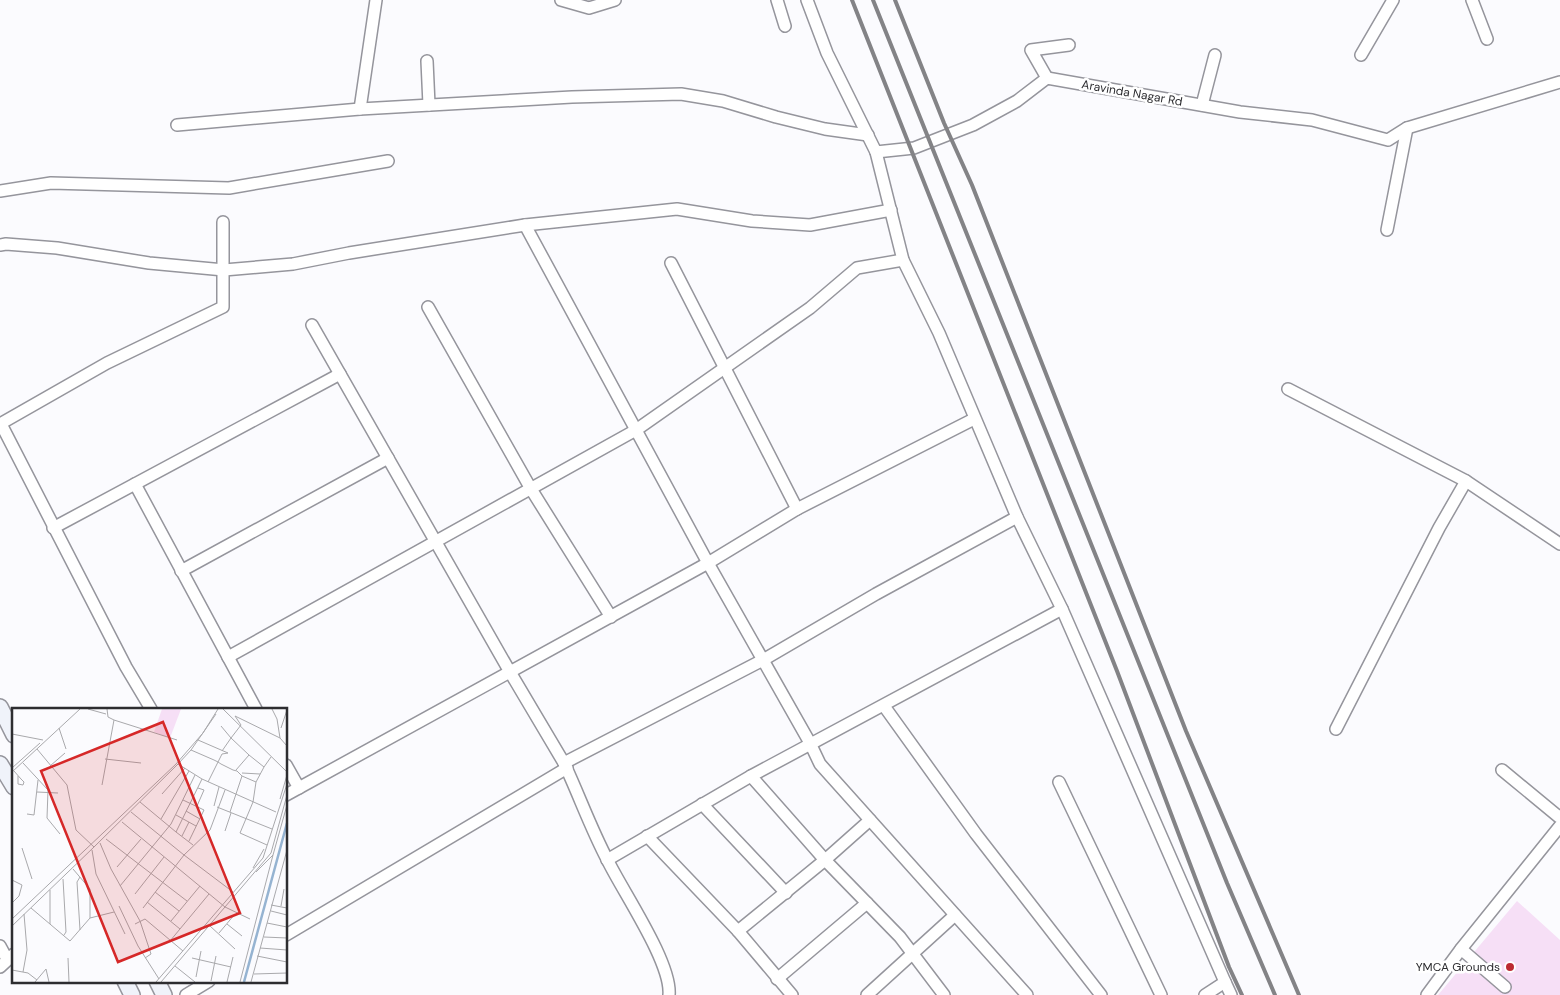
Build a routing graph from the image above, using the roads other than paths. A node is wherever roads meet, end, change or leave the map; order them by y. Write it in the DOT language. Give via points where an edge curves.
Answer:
graph roads {
  1 [pos="376,0"];
  2 [pos="561,0"];
  3 [pos="615,0"];
  4 [pos="777,0"];
  5 [pos="806,0"];
  6 [pos="1393,0"];
  7 [pos="1472,0"];
  8 [pos="786,26"];
  9 [pos="1487,39"];
  10 [pos="1069,45"];
  11 [pos="1215,54"];
  12 [pos="1361,55"];
  13 [pos="427,61"];
  14 [pos="1046,78"];
  15 [pos="1560,82"];
  16 [pos="429,105"];
  17 [pos="1202,105"];
  18 [pos="360,109"];
  19 [pos="177,125"];
  20 [pos="1407,128"];
  21 [pos="868,135"];
  22 [pos="876,152"];
  23 [pos="388,161"];
  24 [pos="0,191"];
  25 [pos="891,210"];
  26 [pos="223,222"];
  27 [pos="525,225"];
  28 [pos="1387,230"];
  29 [pos="0,245"];
  30 [pos="903,260"];
  31 [pos="671,263"];
  32 [pos="224,270"];
  33 [pos="428,307"];
  34 [pos="312,325"];
  35 [pos="725,368"];
  36 [pos="340,374"];
  37 [pos="1288,389"];
  38 [pos="974,418"];
  39 [pos="0,424"];
  40 [pos="636,430"];
  41 [pos="388,458"];
  42 [pos="1466,481"];
  43 [pos="134,484"];
  44 [pos="532,489"];
  45 [pos="797,510"];
  46 [pos="1018,517"];
  47 [pos="54,528"];
  48 [pos="436,543"];
  49 [pos="1560,544"];
  50 [pos="708,563"];
  51 [pos="181,571"];
  52 [pos="1062,609"];
  53 [pos="611,616"];
  54 [pos="228,657"];
  55 [pos="763,660"];
  56 [pos="510,672"];
  57 [pos="884,706"];
  58 [pos="0,707"];
  59 [pos="150,708"];
  60 [pos="255,708"];
  61 [pos="1336,729"];
  62 [pos="12,731"];
  63 [pos="810,743"];
  64 [pos="0,764"];
  65 [pos="566,765"];
  66 [pos="288,769"];
  67 [pos="1502,770"];
  68 [pos="751,776"];
  69 [pos="1059,782"];
  70 [pos="12,784"];
  71 [pos="298,788"];
  72 [pos="288,794"];
  73 [pos="702,804"];
  74 [pos="1560,816"];
  75 [pos="870,820"];
  76 [pos="1560,826"];
  77 [pos="647,836"];
  78 [pos="607,860"];
  79 [pos="825,860"];
  80 [pos="786,893"];
  81 [pos="867,903"];
  82 [pos="955,915"];
  83 [pos="738,931"];
  84 [pos="288,934"];
  85 [pos="0,946"];
  86 [pos="1461,949"];
  87 [pos="913,954"];
  88 [pos="7,960"];
  89 [pos="777,979"];
  90 [pos="126,982"];
  91 [pos="158,982"];
  92 [pos="207,982"];
  93 [pos="1225,982"];
  94 [pos="1505,988"];
  95 [pos="870,994"];
  96 [pos="132,995"];
  97 [pos="164,995"];
  98 [pos="186,995"];
  99 [pos="669,995"];
  100 [pos="792,995"];
  101 [pos="944,995"];
  102 [pos="1027,995"];
  103 [pos="1101,995"];
  104 [pos="1161,995"];
  105 [pos="1205,995"];
  106 [pos="1231,995"];
  107 [pos="1427,995"];
  1 -- 18 [label="street"];
  2 -- 3 [label="street" via="589,8"];
  4 -- 8 [label="street"];
  5 -- 21 [label="street" via="827,53"];
  6 -- 12 [label="street"];
  7 -- 9 [label="street"];
  10 -- 14 [label="street" via="1031,50"];
  11 -- 17 [label="street"];
  13 -- 16 [label="street"];
  14 -- 17 [label="street, Aravinda Nagar Rd"];
  14 -- 22 [label="street" via="1018,100 972,125 914,148"];
  15 -- 20 [label="street, Aravinda Nagar Rd"];
  16 -- 18 [label="street"];
  16 -- 21 [label="street" via="681,94 723,101 825,130"];
  17 -- 20 [label="street, Aravinda Nagar Rd" via="1312,120 1388,140"];
  18 -- 19 [label="street"];
  20 -- 28 [label="street"];
  21 -- 22 [label="street"];
  22 -- 25 [label="street"];
  23 -- 24 [label="street" via="229,188 51,182"];
  25 -- 27 [label="street" via="810,225 752,221 677,209"];
  25 -- 30 [label="street"];
  26 -- 32 [label="street"];
  27 -- 32 [label="street" via="293,264"];
  27 -- 40 [label="street"];
  29 -- 32 [label="street" via="58,248 148,263"];
  30 -- 35 [label="street" via="857,268 810,308"];
  30 -- 38 [label="street" via="939,333"];
  31 -- 35 [label="street"];
  32 -- 39 [label="street" via="223,307 107,363"];
  33 -- 44 [label="street"];
  34 -- 36 [label="street"];
  35 -- 40 [label="street"];
  35 -- 45 [label="street"];
  36 -- 41 [label="street"];
  36 -- 43 [label="street"];
  37 -- 42 [label="street"];
  38 -- 45 [label="street"];
  38 -- 46 [label="street"];
  39 -- 47 [label="street"];
  40 -- 44 [label="street"];
  40 -- 50 [label="street"];
  41 -- 48 [label="street"];
  41 -- 51 [label="street"];
  42 -- 49 [label="street"];
  42 -- 61 [label="street"];
  43 -- 47 [label="street"];
  43 -- 51 [label="street"];
  44 -- 48 [label="street"];
  44 -- 53 [label="street"];
  45 -- 50 [label="street"];
  46 -- 52 [label="street"];
  46 -- 55 [label="street"];
  47 -- 59 [label="street"];
  48 -- 54 [label="street"];
  48 -- 56 [label="street"];
  50 -- 53 [label="street"];
  50 -- 55 [label="street"];
  51 -- 54 [label="street"];
  52 -- 57 [label="street"];
  52 -- 93 [label="street"];
  53 -- 56 [label="street"];
  54 -- 60 [label="street"];
  55 -- 63 [label="street"];
  55 -- 65 [label="street"];
  56 -- 65 [label="street"];
  56 -- 71 [label="street"];
  57 -- 63 [label="street"];
  57 -- 103 [label="street" via="976,834"];
  58 -- 62 [label="main road"];
  63 -- 68 [label="street"];
  63 -- 75 [label="street" via="820,764"];
  64 -- 70 [label="main road"];
  65 -- 78 [label="street"];
  65 -- 84 [label="street"];
  66 -- 71 [label="street"];
  67 -- 74 [label="street"];
  68 -- 73 [label="street"];
  68 -- 79 [label="street"];
  69 -- 104 [label="street"];
  71 -- 72 [label="street"];
  73 -- 77 [label="street"];
  73 -- 80 [label="street"];
  75 -- 79 [label="street"];
  75 -- 82 [label="street"];
  76 -- 86 [label="street"];
  77 -- 78 [label="street"];
  77 -- 83 [label="street"];
  78 -- 99 [label="street" via="657,949 670,987"];
  79 -- 80 [label="street"];
  79 -- 81 [label="street"];
  80 -- 83 [label="street"];
  81 -- 87 [label="street"];
  81 -- 89 [label="street"];
  82 -- 87 [label="street"];
  82 -- 102 [label="street"];
  83 -- 89 [label="street"];
  85 -- 88 [label="street"];
  86 -- 94 [label="street"];
  86 -- 107 [label="street"];
  87 -- 95 [label="street"];
  87 -- 101 [label="street"];
  89 -- 100 [label="street"];
  90 -- 96 [label="main road"];
  91 -- 97 [label="main road"];
  92 -- 98 [label="street"];
  93 -- 105 [label="street"];
  93 -- 106 [label="street"];
}
